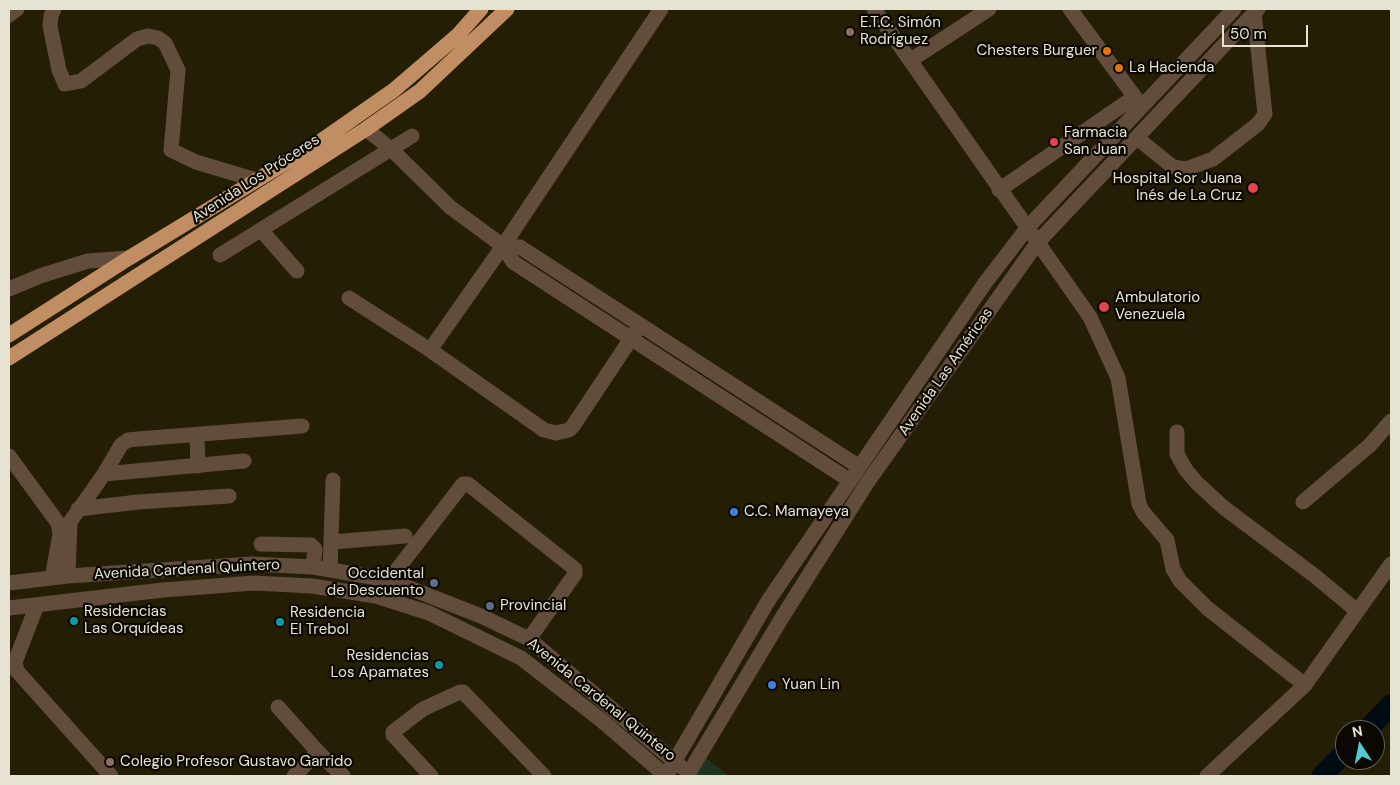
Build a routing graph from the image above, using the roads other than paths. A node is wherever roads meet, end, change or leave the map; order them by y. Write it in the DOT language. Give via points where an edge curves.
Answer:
graph roads {
  1 [pos="17,9"];
  2 [pos="54,9"];
  3 [pos="482,9"];
  4 [pos="507,9"];
  5 [pos="661,9"];
  6 [pos="874,9"];
  7 [pos="989,9"];
  8 [pos="1070,9"];
  9 [pos="1234,9"];
  10 [pos="1256,11"];
  11 [pos="9,15"];
  12 [pos="912,60"];
  13 [pos="1143,107"];
  14 [pos="366,129"];
  15 [pos="412,136"];
  16 [pos="1137,138"];
  17 [pos="391,149"];
  18 [pos="256,180"];
  19 [pos="999,190"];
  20 [pos="1028,227"];
  21 [pos="261,230"];
  22 [pos="1038,242"];
  23 [pos="503,246"];
  24 [pos="220,255"];
  25 [pos="129,258"];
  26 [pos="297,271"];
  27 [pos="9,289"];
  28 [pos="349,298"];
  29 [pos="640,325"];
  30 [pos="9,335"];
  31 [pos="630,340"];
  32 [pos="430,350"];
  33 [pos="9,358"];
  34 [pos="1391,421"];
  35 [pos="302,426"];
  36 [pos="1176,432"];
  37 [pos="197,435"];
  38 [pos="9,456"];
  39 [pos="244,461"];
  40 [pos="198,466"];
  41 [pos="858,466"];
  42 [pos="104,474"];
  43 [pos="333,480"];
  44 [pos="849,480"];
  45 [pos="230,496"];
  46 [pos="1304,502"];
  47 [pos="78,509"];
  48 [pos="405,536"];
  49 [pos="332,542"];
  50 [pos="261,544"];
  51 [pos="1391,564"];
  52 [pos="313,568"];
  53 [pos="330,570"];
  54 [pos="68,576"];
  55 [pos="52,578"];
  56 [pos="390,580"];
  57 [pos="9,583"];
  58 [pos="37,605"];
  59 [pos="9,608"];
  60 [pos="1357,611"];
  61 [pos="529,639"];
  62 [pos="1305,684"];
  63 [pos="278,707"];
  64 [pos="318,752"];
  65 [pos="675,762"];
  66 [pos="689,775"];
  67 [pos="111,776"];
  68 [pos="294,776"];
  69 [pos="343,776"];
  70 [pos="430,776"];
  71 [pos="544,776"];
  72 [pos="666,776"];
  73 [pos="1207,776"];
  1 -- 11 [label="street"];
  2 -- 18 [label="street" via="50,26 65,84 81,81 138,39 158,38 165,43 178,70 171,150 196,162"];
  3 -- 18 [label="highway, Avenida Los Próceres" via="458,35 394,90 321,141"];
  4 -- 14 [label="highway, Avenida Los Próceres" via="420,91"];
  5 -- 23 [label="street"];
  6 -- 12 [label="street"];
  7 -- 12 [label="street"];
  8 -- 13 [label="street"];
  9 -- 13 [label="street, Avenida Las Américas"];
  10 -- 13 [label="street, Avenida Las Américas"];
  10 -- 16 [label="street" via="1265,114 1258,124 1213,159 1186,169 1174,167"];
  12 -- 19 [label="street"];
  13 -- 16 [label="street, Avenida Las Américas"];
  13 -- 19 [label="street"];
  13 -- 20 [label="street, Avenida Las Américas"];
  14 -- 17 [label="street"];
  14 -- 33 [label="highway, Avenida Los Próceres"];
  15 -- 17 [label="street"];
  16 -- 22 [label="street, Avenida Las Américas"];
  17 -- 21 [label="street"];
  17 -- 23 [label="street" via="450,207"];
  18 -- 25 [label="highway, Avenida Los Próceres"];
  19 -- 20 [label="street"];
  20 -- 22 [label="street"];
  20 -- 41 [label="street, Avenida Las Américas" via="985,283"];
  21 -- 24 [label="street"];
  21 -- 26 [label="street"];
  22 -- 62 [label="street" via="1090,317 1118,378 1139,504 1167,540 1173,569 1180,581 1207,608"];
  22 -- 66 [label="street, Avenida Las Américas" via="867,483"];
  23 -- 29 [label="street" via="520,246"];
  23 -- 31 [label="street" via="513,262"];
  23 -- 32 [label="street"];
  25 -- 27 [label="street" via="88,261"];
  25 -- 30 [label="highway, Avenida Los Próceres"];
  28 -- 32 [label="street"];
  29 -- 31 [label="street"];
  29 -- 41 [label="street"];
  31 -- 32 [label="street" via="574,426 556,433 544,430"];
  31 -- 44 [label="street"];
  34 -- 46 [label="street" via="1370,445"];
  35 -- 37 [label="street"];
  36 -- 60 [label="street" via="1177,454 1197,483"];
  37 -- 40 [label="street"];
  37 -- 42 [label="street" via="128,440 121,445"];
  38 -- 55 [label="street" via="58,523 60,534"];
  39 -- 40 [label="street"];
  40 -- 42 [label="street"];
  41 -- 44 [label="street, Avenida Las Américas"];
  42 -- 47 [label="street"];
  43 -- 49 [label="street"];
  44 -- 65 [label="street, Avenida Las Américas" via="768,601"];
  45 -- 47 [label="street"];
  47 -- 54 [label="street" via="70,522"];
  48 -- 49 [label="street"];
  49 -- 53 [label="street"];
  50 -- 52 [label="street" via="311,545 315,549"];
  51 -- 60 [label="street"];
  52 -- 53 [label="street, Avenida Cardenal Quintero"];
  52 -- 54 [label="street, Avenida Cardenal Quintero" via="252,564"];
  53 -- 56 [label="street, Avenida Cardenal Quintero"];
  54 -- 55 [label="street, Avenida Cardenal Quintero"];
  55 -- 57 [label="street, Avenida Cardenal Quintero"];
  56 -- 61 [label="street, Avenida Cardenal Quintero" via="472,612"];
  56 -- 61 [label="street" via="463,484 468,484 575,569 575,574"];
  58 -- 59 [label="street, Avenida Cardenal Quintero"];
  58 -- 67 [label="street" via="15,662 17,670"];
  58 -- 72 [label="street, Avenida Cardenal Quintero" via="254,583 312,586 376,596 429,613 521,658"];
  60 -- 62 [label="street"];
  61 -- 65 [label="street, Avenida Cardenal Quintero"];
  62 -- 73 [label="street"];
  63 -- 64 [label="street"];
  64 -- 68 [label="street"];
  64 -- 69 [label="street"];
  65 -- 66 [label="street, Avenida Cardenal Quintero"];
  65 -- 72 [label="street, Avenida Las Américas"];
  70 -- 71 [label="street" via="393,736 393,732 423,708 462,692"];
}
